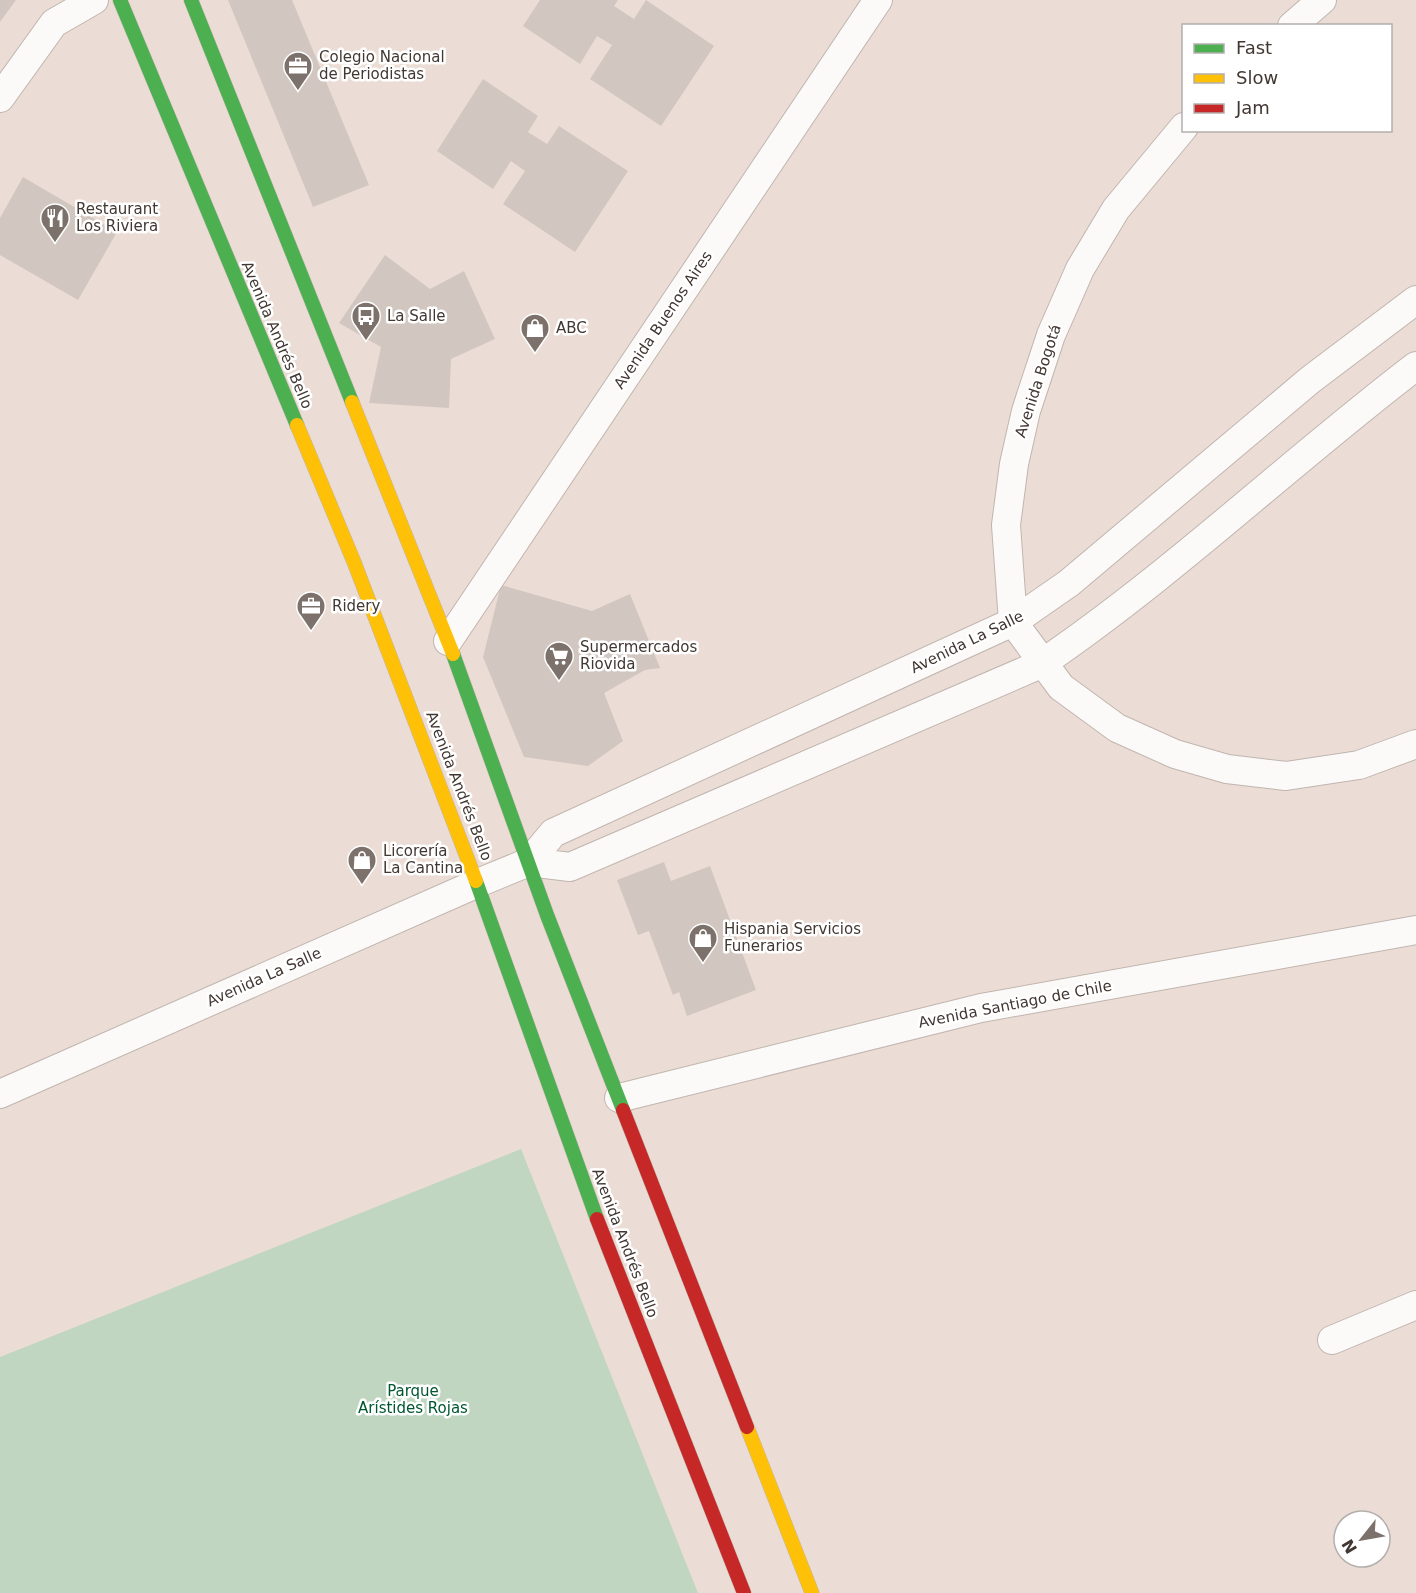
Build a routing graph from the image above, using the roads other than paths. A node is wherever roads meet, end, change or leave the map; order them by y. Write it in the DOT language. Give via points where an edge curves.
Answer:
graph roads {
  1 [pos="94,0"];
  2 [pos="120,0"];
  3 [pos="191,0"];
  4 [pos="878,0"];
  5 [pos="1322,0"];
  6 [pos="1294,24"];
  7 [pos="0,98"];
  8 [pos="1182,129"];
  9 [pos="1416,300"];
  10 [pos="1416,366"];
  11 [pos="1013,622"];
  12 [pos="448,640"];
  13 [pos="1041,664"];
  14 [pos="1416,744"];
  15 [pos="529,862"];
  16 [pos="478,883"];
  17 [pos="1416,930"];
  18 [pos="0,1094"];
  19 [pos="619,1098"];
  20 [pos="1416,1305"];
  21 [pos="1332,1340"];
  22 [pos="744,1593"];
  23 [pos="812,1593"];
  1 -- 7 [label="street" via="54,23"];
  2 -- 16 [label="street, Avenida Andrés Bello" via="354,562"];
  3 -- 12 [label="street"];
  4 -- 12 [label="street, Avenida Buenos Aires"];
  5 -- 6 [label="street"];
  8 -- 11 [label="street, Avenida Bogotá" via="1116,209 1080,269 1051,334 1014,464 1006,525"];
  9 -- 11 [label="street, Avenida La Salle" via="1310,380 1069,583"];
  10 -- 13 [label="street, Avenida La Salle" via="1105,621"];
  11 -- 13 [label="street, Avenida Bogotá"];
  11 -- 15 [label="street, Avenida La Salle" via="553,833"];
  12 -- 15 [label="street"];
  13 -- 14 [label="street, Avenida Bogotá" via="1060,687 1117,728 1175,754 1227,769 1286,776 1359,765"];
  13 -- 15 [label="street, Avenida La Salle" via="570,867"];
  15 -- 16 [label="street, Avenida La Salle"];
  15 -- 19 [label="street"];
  16 -- 18 [label="street, Avenida La Salle"];
  16 -- 22 [label="street, Avenida Andrés Bello" via="616,1270"];
  17 -- 19 [label="street, Avenida Santiago de Chile" via="981,1008"];
  19 -- 23 [label="street"];
  20 -- 21 [label="street"];
}
